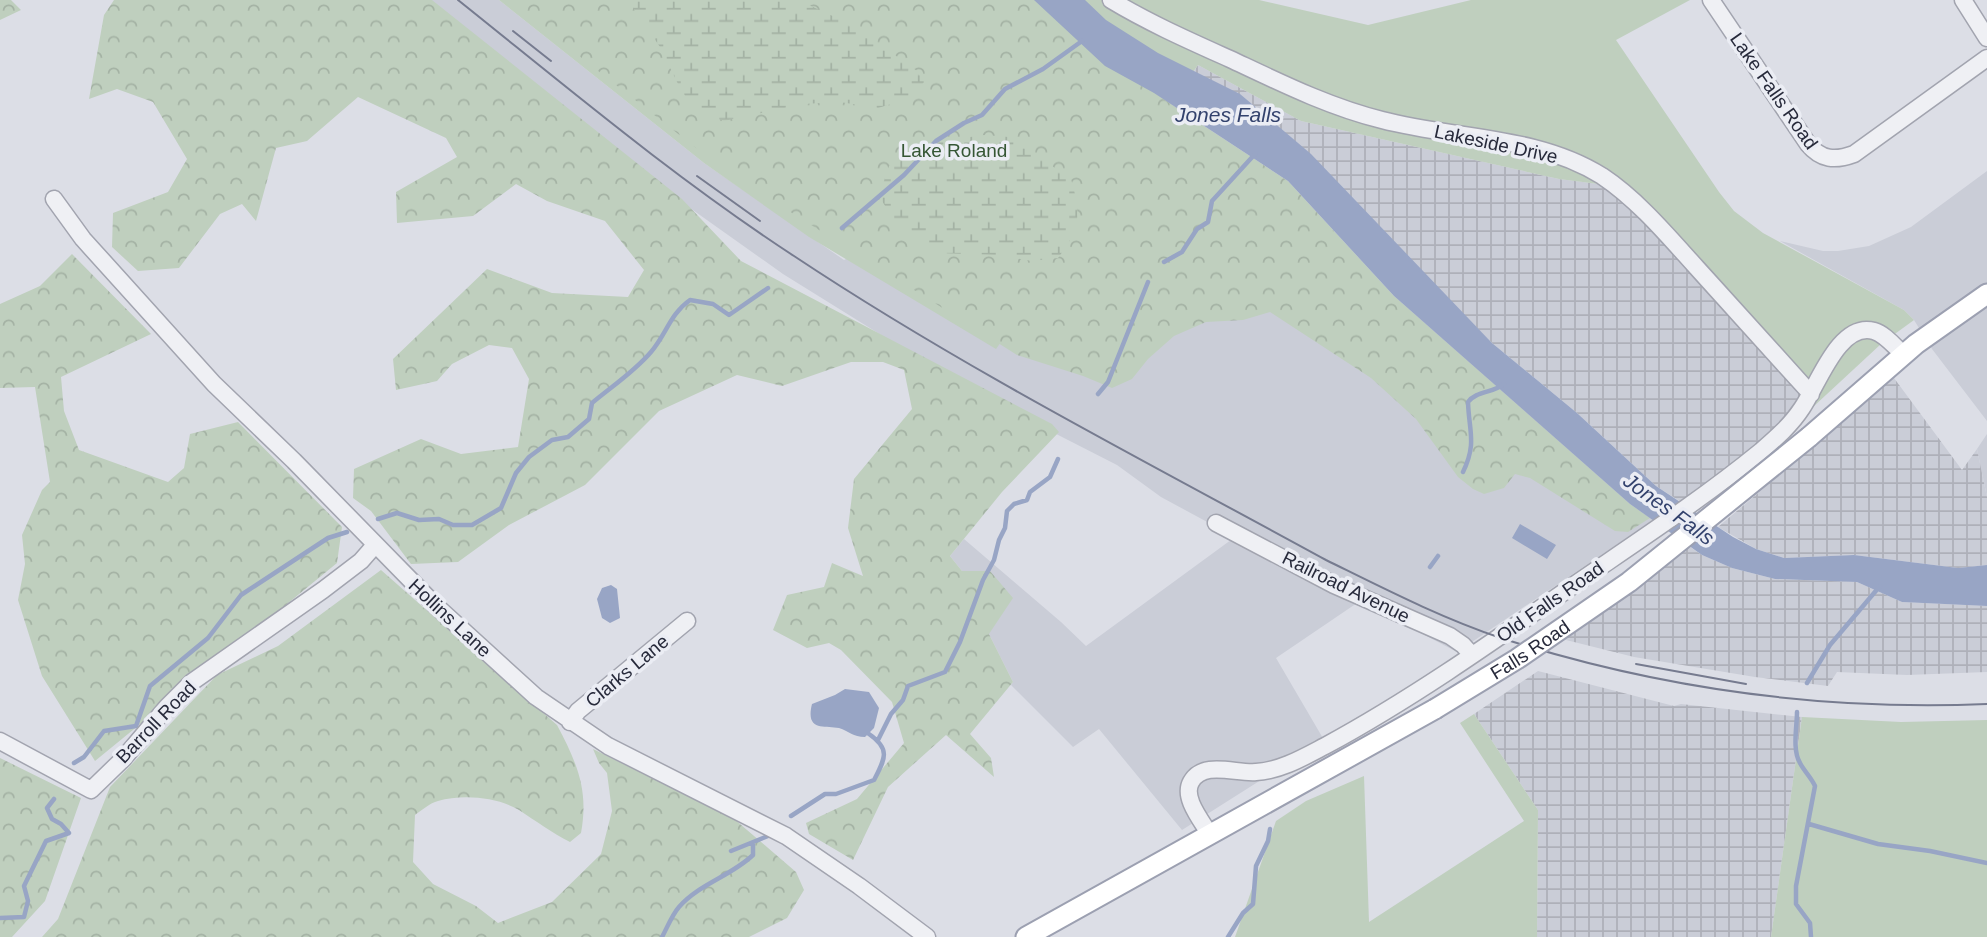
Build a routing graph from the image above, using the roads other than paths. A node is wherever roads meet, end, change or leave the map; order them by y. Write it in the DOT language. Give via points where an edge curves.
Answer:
graph roads {
  1 [pos="1111,0"];
  2 [pos="1711,0"];
  3 [pos="1963,0"];
  4 [pos="1987,38"];
  5 [pos="1987,58"];
  6 [pos="54,199"];
  7 [pos="1987,294"];
  8 [pos="1903,354"];
  9 [pos="1811,394"];
  10 [pos="1216,523"];
  11 [pos="375,545"];
  12 [pos="687,621"];
  13 [pos="1472,655"];
  14 [pos="570,722"];
  15 [pos="0,741"];
  16 [pos="1210,835"];
  17 [pos="927,937"];
  18 [pos="1026,937"];
  1 -- 9 [label="street, Lakeside Drive" via="1171,32 1340,107 1404,126 1538,149 1601,176 1661,228"];
  2 -- 5 [label="street, Lake Falls Road" via="1808,144 1828,159 1854,154"];
  3 -- 4 [label="street"];
  6 -- 11 [label="street, Hollins Lane" via="83,239 214,384"];
  7 -- 8 [label="main road, Falls Road"];
  8 -- 9 [label="street, Old Falls Road" via="1875,331 1850,335"];
  8 -- 16 [label="main road, Falls Road, bridge" via="1809,437 1629,582 1435,709"];
  9 -- 13 [label="street, Old Falls Road" via="1779,436 1741,468"];
  10 -- 13 [label="street, Railroad Avenue" via="1334,585 1450,636"];
  11 -- 14 [label="street, Hollins Lane" via="483,649"];
  11 -- 15 [label="street, Barroll Road" via="323,590 192,682 91,790"];
  12 -- 14 [label="street, Clarks Lane"];
  13 -- 16 [label="street, Old Falls Road" via="1345,735 1292,762 1255,773 1216,769 1195,778 1188,794"];
  14 -- 17 [label="street, Hollins Lane" via="626,757 786,836"];
  16 -- 18 [label="main road, Falls Road"];
}
